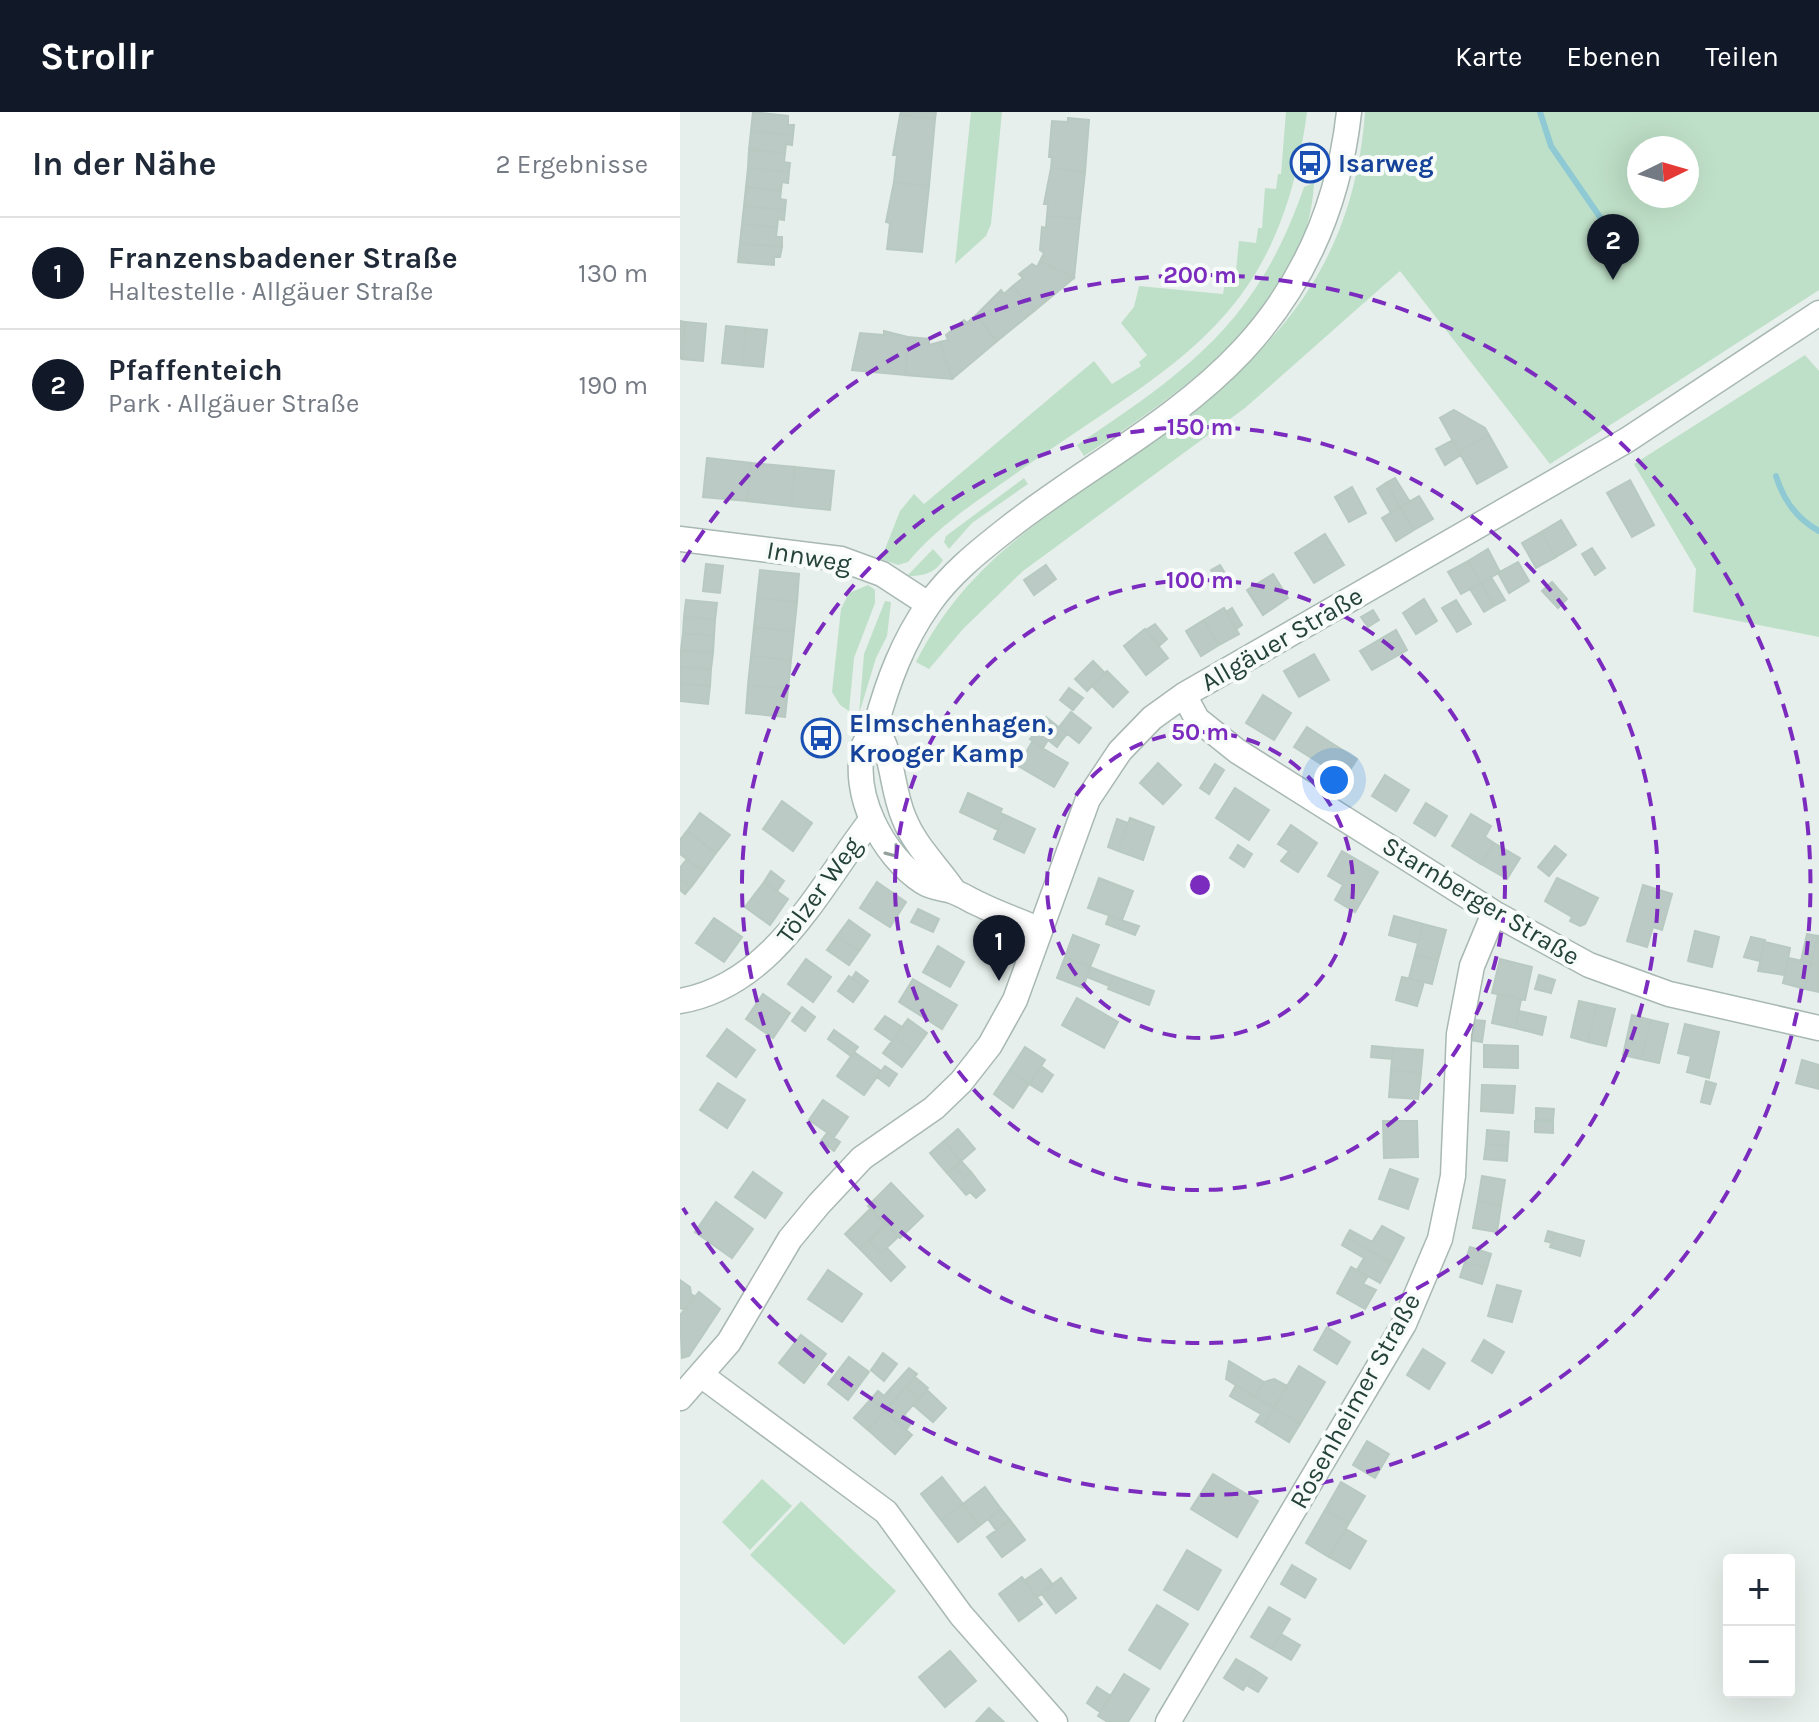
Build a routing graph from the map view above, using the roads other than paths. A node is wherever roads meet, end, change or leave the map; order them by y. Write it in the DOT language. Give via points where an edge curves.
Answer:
graph roads {
  1 [pos="1349,112"];
  2 [pos="1819,313"];
  3 [pos="680,539"];
  4 [pos="928,604"];
  5 [pos="1184,695"];
  6 [pos="876,729"];
  7 [pos="872,819"];
  8 [pos="954,891"];
  9 [pos="1494,913"];
  10 [pos="1040,930"];
  11 [pos="680,1001"];
  12 [pos="1819,1028"];
  13 [pos="701,1375"];
  14 [pos="680,1398"];
  15 [pos="1055,1722"];
  16 [pos="1168,1722"];
  1 -- 4 [label="street" via="1323,227 1269,321 1211,381 1028,512 970,558"];
  2 -- 5 [label="street, Allgäuer Straße" via="1627,440"];
  3 -- 4 [label="street, Innweg" via="841,559 882,574"];
  4 -- 6 [label="street" via="886,685"];
  5 -- 9 [label="street, Starnberger Straße" via="1197,719 1237,751"];
  5 -- 10 [label="street, Allgäuer Straße" via="1120,751 1088,799"];
  6 -- 7 [label="street" via="863,755"];
  6 -- 8 [label="street" via="888,747 896,796 912,837"];
  7 -- 8 [label="street, one-way" via="910,872 931,886"];
  7 -- 11 [label="street, Tölzer Weg" via="779,947 704,997"];
  8 -- 10 [label="street"];
  9 -- 12 [label="street, Starnberger Straße" via="1589,965 1669,994"];
  9 -- 16 [label="street, Rosenheimer Straße" via="1472,966 1459,1034 1453,1176 1440,1239 1404,1324"];
  10 -- 13 [label="street, Allgäuer Straße" via="1015,1000 977,1062 934,1108 862,1158 819,1204 790,1239 729,1342"];
  13 -- 14 [label="street, Allgäuer Straße"];
  13 -- 15 [label="street" via="886,1512 961,1615"];
}
